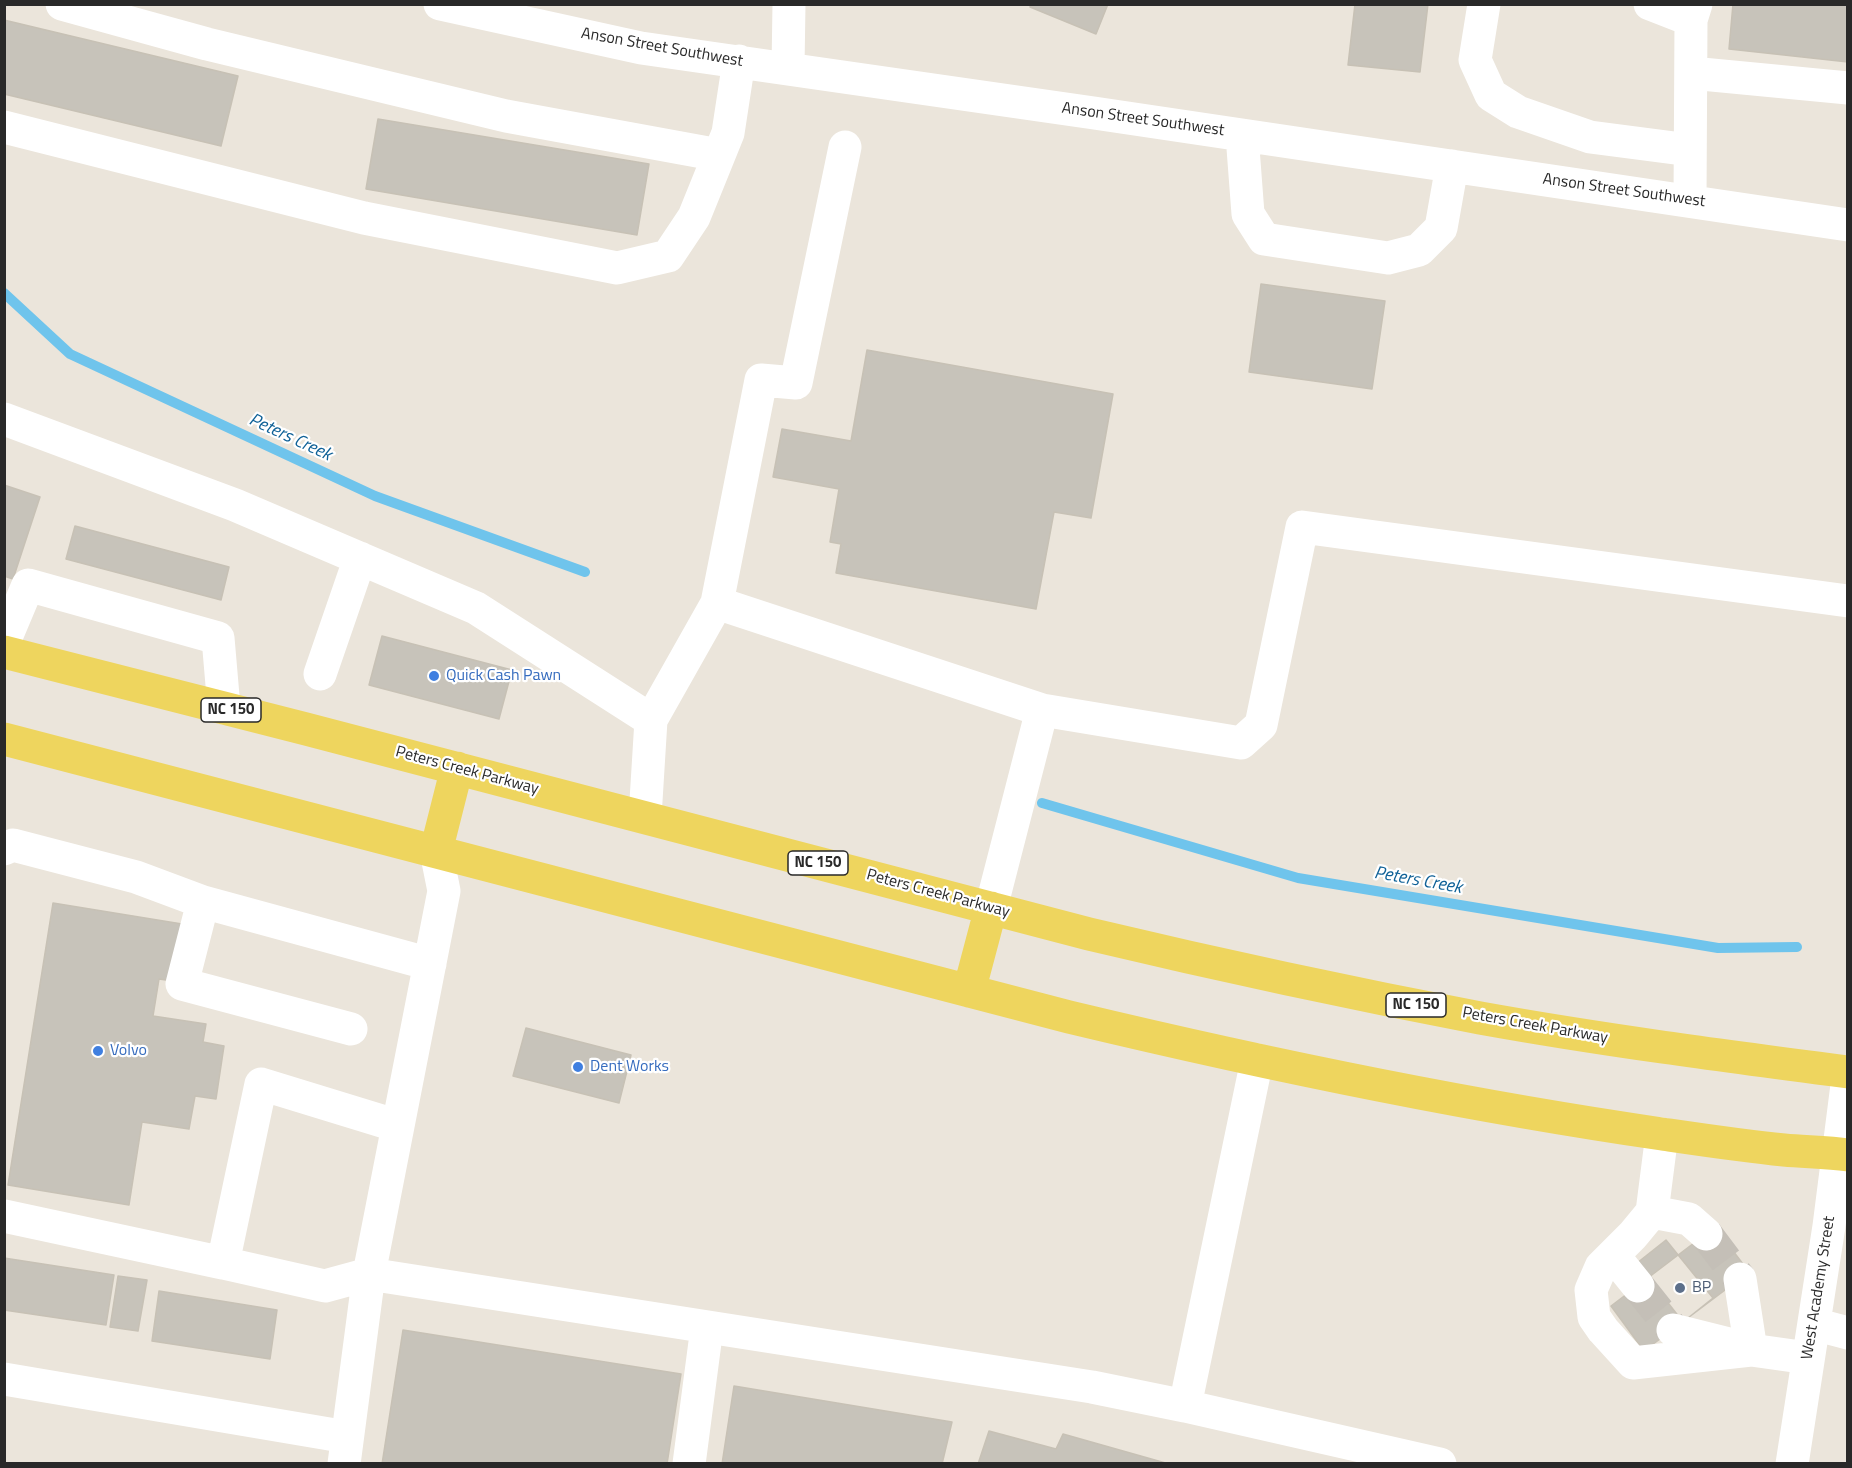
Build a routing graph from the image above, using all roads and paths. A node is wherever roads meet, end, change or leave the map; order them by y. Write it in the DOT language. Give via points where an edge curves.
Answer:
graph roads {
  1 [pos="62,4"];
  2 [pos="440,4"];
  3 [pos="789,4"];
  4 [pos="1484,4"];
  5 [pos="1650,4"];
  6 [pos="1693,12"];
  7 [pos="739,62"];
  8 [pos="788,68"];
  9 [pos="1691,73"];
  10 [pos="1848,88"];
  11 [pos="4,127"];
  12 [pos="1242,135"];
  13 [pos="845,147"];
  14 [pos="1690,150"];
  15 [pos="719,155"];
  16 [pos="1452,166"];
  17 [pos="1690,201"];
  18 [pos="1848,225"];
  19 [pos="4,419"];
  20 [pos="360,558"];
  21 [pos="1848,602"];
  22 [pos="717,603"];
  23 [pos="4,642"];
  24 [pos="4,652"];
  25 [pos="320,674"];
  26 [pos="224,708"];
  27 [pos="1042,710"];
  28 [pos="651,720"];
  29 [pos="4,739"];
  30 [pos="457,768"];
  31 [pos="645,817"];
  32 [pos="4,849"];
  33 [pos="436,851"];
  34 [pos="203,902"];
  35 [pos="991,908"];
  36 [pos="430,964"];
  37 [pos="969,991"];
  38 [pos="351,1029"];
  39 [pos="1257,1060"];
  40 [pos="1848,1072"];
  41 [pos="1848,1077"];
  42 [pos="398,1126"];
  43 [pos="1662,1134"];
  44 [pos="1843,1155"];
  45 [pos="1652,1212"];
  46 [pos="4,1216"];
  47 [pos="1698,1240"];
  48 [pos="1613,1255"];
  49 [pos="223,1263"];
  50 [pos="369,1274"];
  51 [pos="1732,1285"];
  52 [pos="1638,1286"];
  53 [pos="1814,1324"];
  54 [pos="707,1327"];
  55 [pos="1673,1330"];
  56 [pos="1848,1333"];
  57 [pos="1751,1350"];
  58 [pos="1808,1358"];
  59 [pos="4,1379"];
  60 [pos="1185,1406"];
  61 [pos="346,1450"];
  62 [pos="689,1464"];
  63 [pos="1440,1464"];
  64 [pos="1792,1464"];
  1 -- 15 [label="street" via="207,44 506,116"];
  2 -- 7 [label="street, Anson Street Southwest" via="641,48"];
  3 -- 8 [label="street"];
  4 -- 14 [label="street" via="1475,60 1491,94 1518,112 1590,137"];
  5 -- 6 [label="street"];
  6 -- 9 [label="street"];
  7 -- 8 [label="street, Anson Street Southwest"];
  7 -- 15 [label="street" via="728,132"];
  8 -- 12 [label="street, Anson Street Southwest"];
  9 -- 10 [label="street"];
  9 -- 14 [label="street"];
  11 -- 15 [label="street" via="364,218 617,268 668,256 694,217"];
  12 -- 16 [label="street, Anson Street Southwest"];
  12 -- 16 [label="street" via="1248,214 1264,239 1388,258 1419,250 1441,228"];
  13 -- 22 [label="street" via="796,383 761,380"];
  14 -- 17 [label="street"];
  16 -- 17 [label="street, Anson Street Southwest"];
  17 -- 18 [label="street, Anson Street Southwest"];
  19 -- 20 [label="street" via="235,505"];
  20 -- 25 [label="street"];
  20 -- 28 [label="street" via="476,608"];
  21 -- 27 [label="street" via="1302,527 1262,725 1241,743"];
  22 -- 27 [label="street"];
  22 -- 28 [label="street"];
  23 -- 26 [label="street" via="28,585 218,638"];
  24 -- 26 [label="main road, Peters Creek Parkway / NC 150"];
  26 -- 30 [label="main road, Peters Creek Parkway / NC 150"];
  27 -- 35 [label="street"];
  28 -- 31 [label="street"];
  29 -- 33 [label="main road"];
  30 -- 31 [label="main road, Peters Creek Parkway / NC 150"];
  30 -- 33 [label="main road"];
  31 -- 35 [label="main road, Peters Creek Parkway / NC 150"];
  32 -- 34 [label="street" via="13,845 136,877"];
  33 -- 36 [label="street" via="444,891"];
  33 -- 37 [label="main road"];
  34 -- 36 [label="street"];
  34 -- 38 [label="street" via="182,984"];
  35 -- 37 [label="main road"];
  35 -- 40 [label="main road, Peters Creek Parkway / NC 150" via="1182,956 1459,1014"];
  36 -- 42 [label="street"];
  37 -- 39 [label="main road"];
  39 -- 43 [label="main road" via="1466,1102"];
  39 -- 60 [label="street"];
  41 -- 44 [label="street, West Academy Street"];
  42 -- 49 [label="street" via="261,1084"];
  42 -- 50 [label="street"];
  43 -- 44 [label="main road"];
  43 -- 45 [label="street"];
  44 -- 53 [label="street, West Academy Street"];
  45 -- 47 [label="street" via="1689,1219"];
  45 -- 48 [label="street"];
  46 -- 49 [label="street"];
  48 -- 52 [label="street"];
  48 -- 57 [label="street" via="1600,1267 1591,1290 1594,1317 1633,1363"];
  49 -- 50 [label="street" via="325,1286"];
  50 -- 54 [label="street"];
  50 -- 61 [label="street"];
  51 -- 57 [label="street"];
  53 -- 56 [label="street"];
  53 -- 58 [label="street, West Academy Street"];
  54 -- 60 [label="street" via="1092,1387"];
  54 -- 62 [label="street"];
  55 -- 57 [label="street"];
  57 -- 58 [label="street"];
  58 -- 64 [label="street, West Academy Street"];
  59 -- 61 [label="street"];
  60 -- 63 [label="street"];
}
